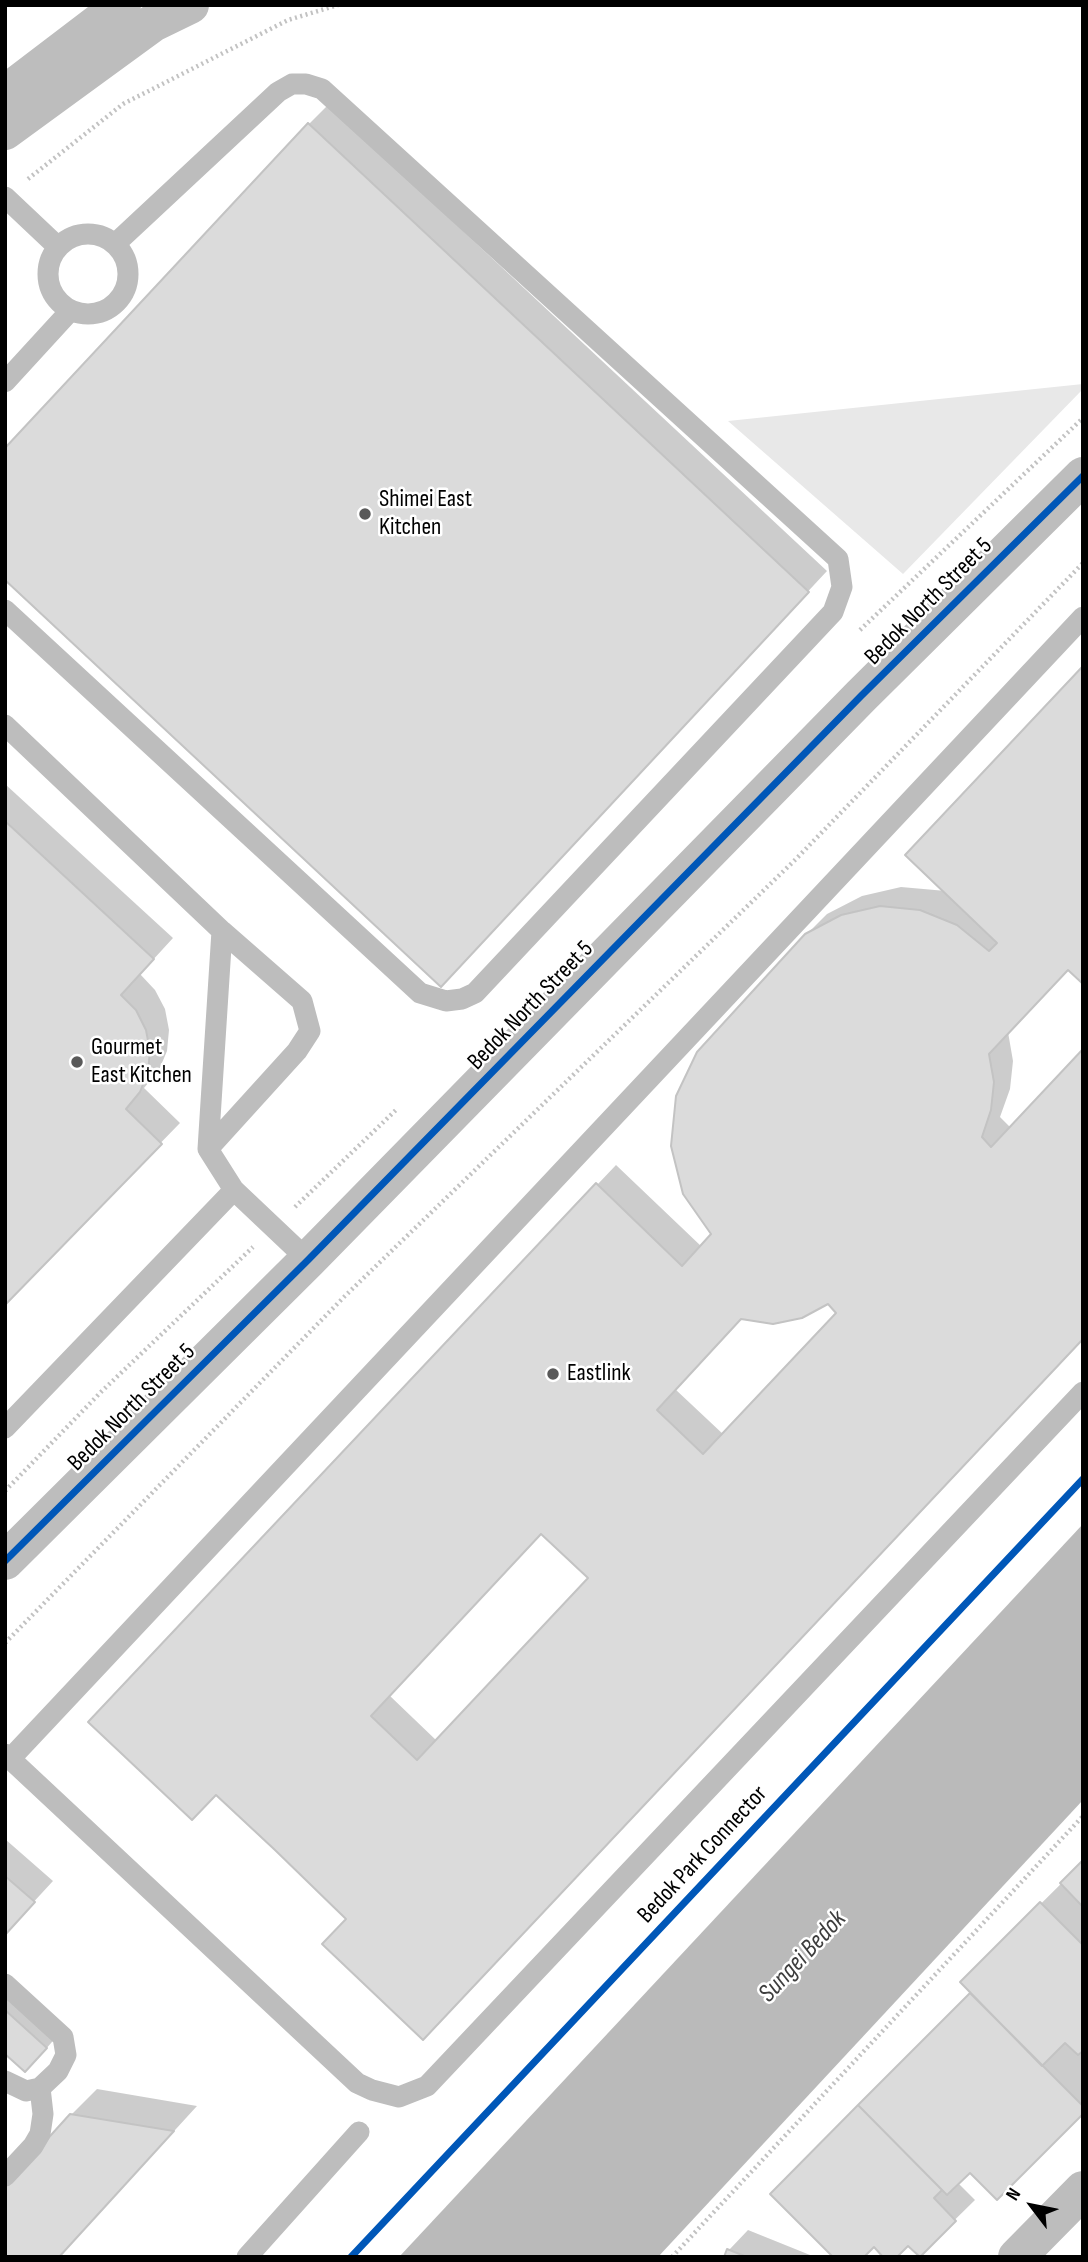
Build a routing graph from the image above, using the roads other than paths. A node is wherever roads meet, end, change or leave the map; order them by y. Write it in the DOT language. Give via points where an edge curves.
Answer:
graph roads {
  1 [pos="122,5"];
  2 [pos="190,5"];
  3 [pos="5,94"];
  4 [pos="5,131"];
  5 [pos="5,197"];
  6 [pos="115,244"];
  7 [pos="58,247"];
  8 [pos="71,310"];
  9 [pos="5,382"];
  10 [pos="1083,476"];
  11 [pos="5,610"];
  12 [pos="1083,617"];
  13 [pos="5,725"];
  14 [pos="222,931"];
  15 [pos="208,1149"];
  16 [pos="234,1190"];
  17 [pos="309,1260"];
  18 [pos="1083,1392"];
  19 [pos="5,1428"];
  20 [pos="5,1561"];
  21 [pos="8,1756"];
  22 [pos="5,1984"];
  23 [pos="5,2081"];
  24 [pos="40,2088"];
  25 [pos="359,2132"];
  26 [pos="5,2176"];
  27 [pos="1083,2190"];
  28 [pos="247,2257"];
  29 [pos="1017,2257"];
  1 -- 3 [label="street"];
  2 -- 4 [label="street" via="153,23"];
  5 -- 7 [label="lane"];
  6 -- 7 [label="lane" via="96,234 75,236"];
  6 -- 8 [label="lane" via="126,260 128,278 122,296 107,309 89,314"];
  6 -- 11 [label="lane" via="278,92 292,84 322,89 838,559 842,587 834,612 475,992 446,1001 420,993"];
  7 -- 8 [label="lane" via="49,263 48,282 56,299"];
  8 -- 9 [label="lane"];
  10 -- 17 [label="street, Bedok North Street 5"];
  12 -- 21 [label="lane"];
  13 -- 14 [label="lane"];
  14 -- 15 [label="lane"];
  14 -- 15 [label="lane" via="302,1002 310,1031"];
  15 -- 16 [label="lane"];
  16 -- 17 [label="lane"];
  16 -- 19 [label="lane"];
  17 -- 20 [label="street, Bedok North Street 5"];
  18 -- 21 [label="lane" via="428,2086 399,2097 357,2083"];
  22 -- 24 [label="lane" via="63,2037 66,2055 58,2071"];
  23 -- 24 [label="lane" via="26,2091"];
  24 -- 26 [label="lane" via="40,2134"];
  25 -- 28 [label="lane"];
  27 -- 29 [label="street"];
}
